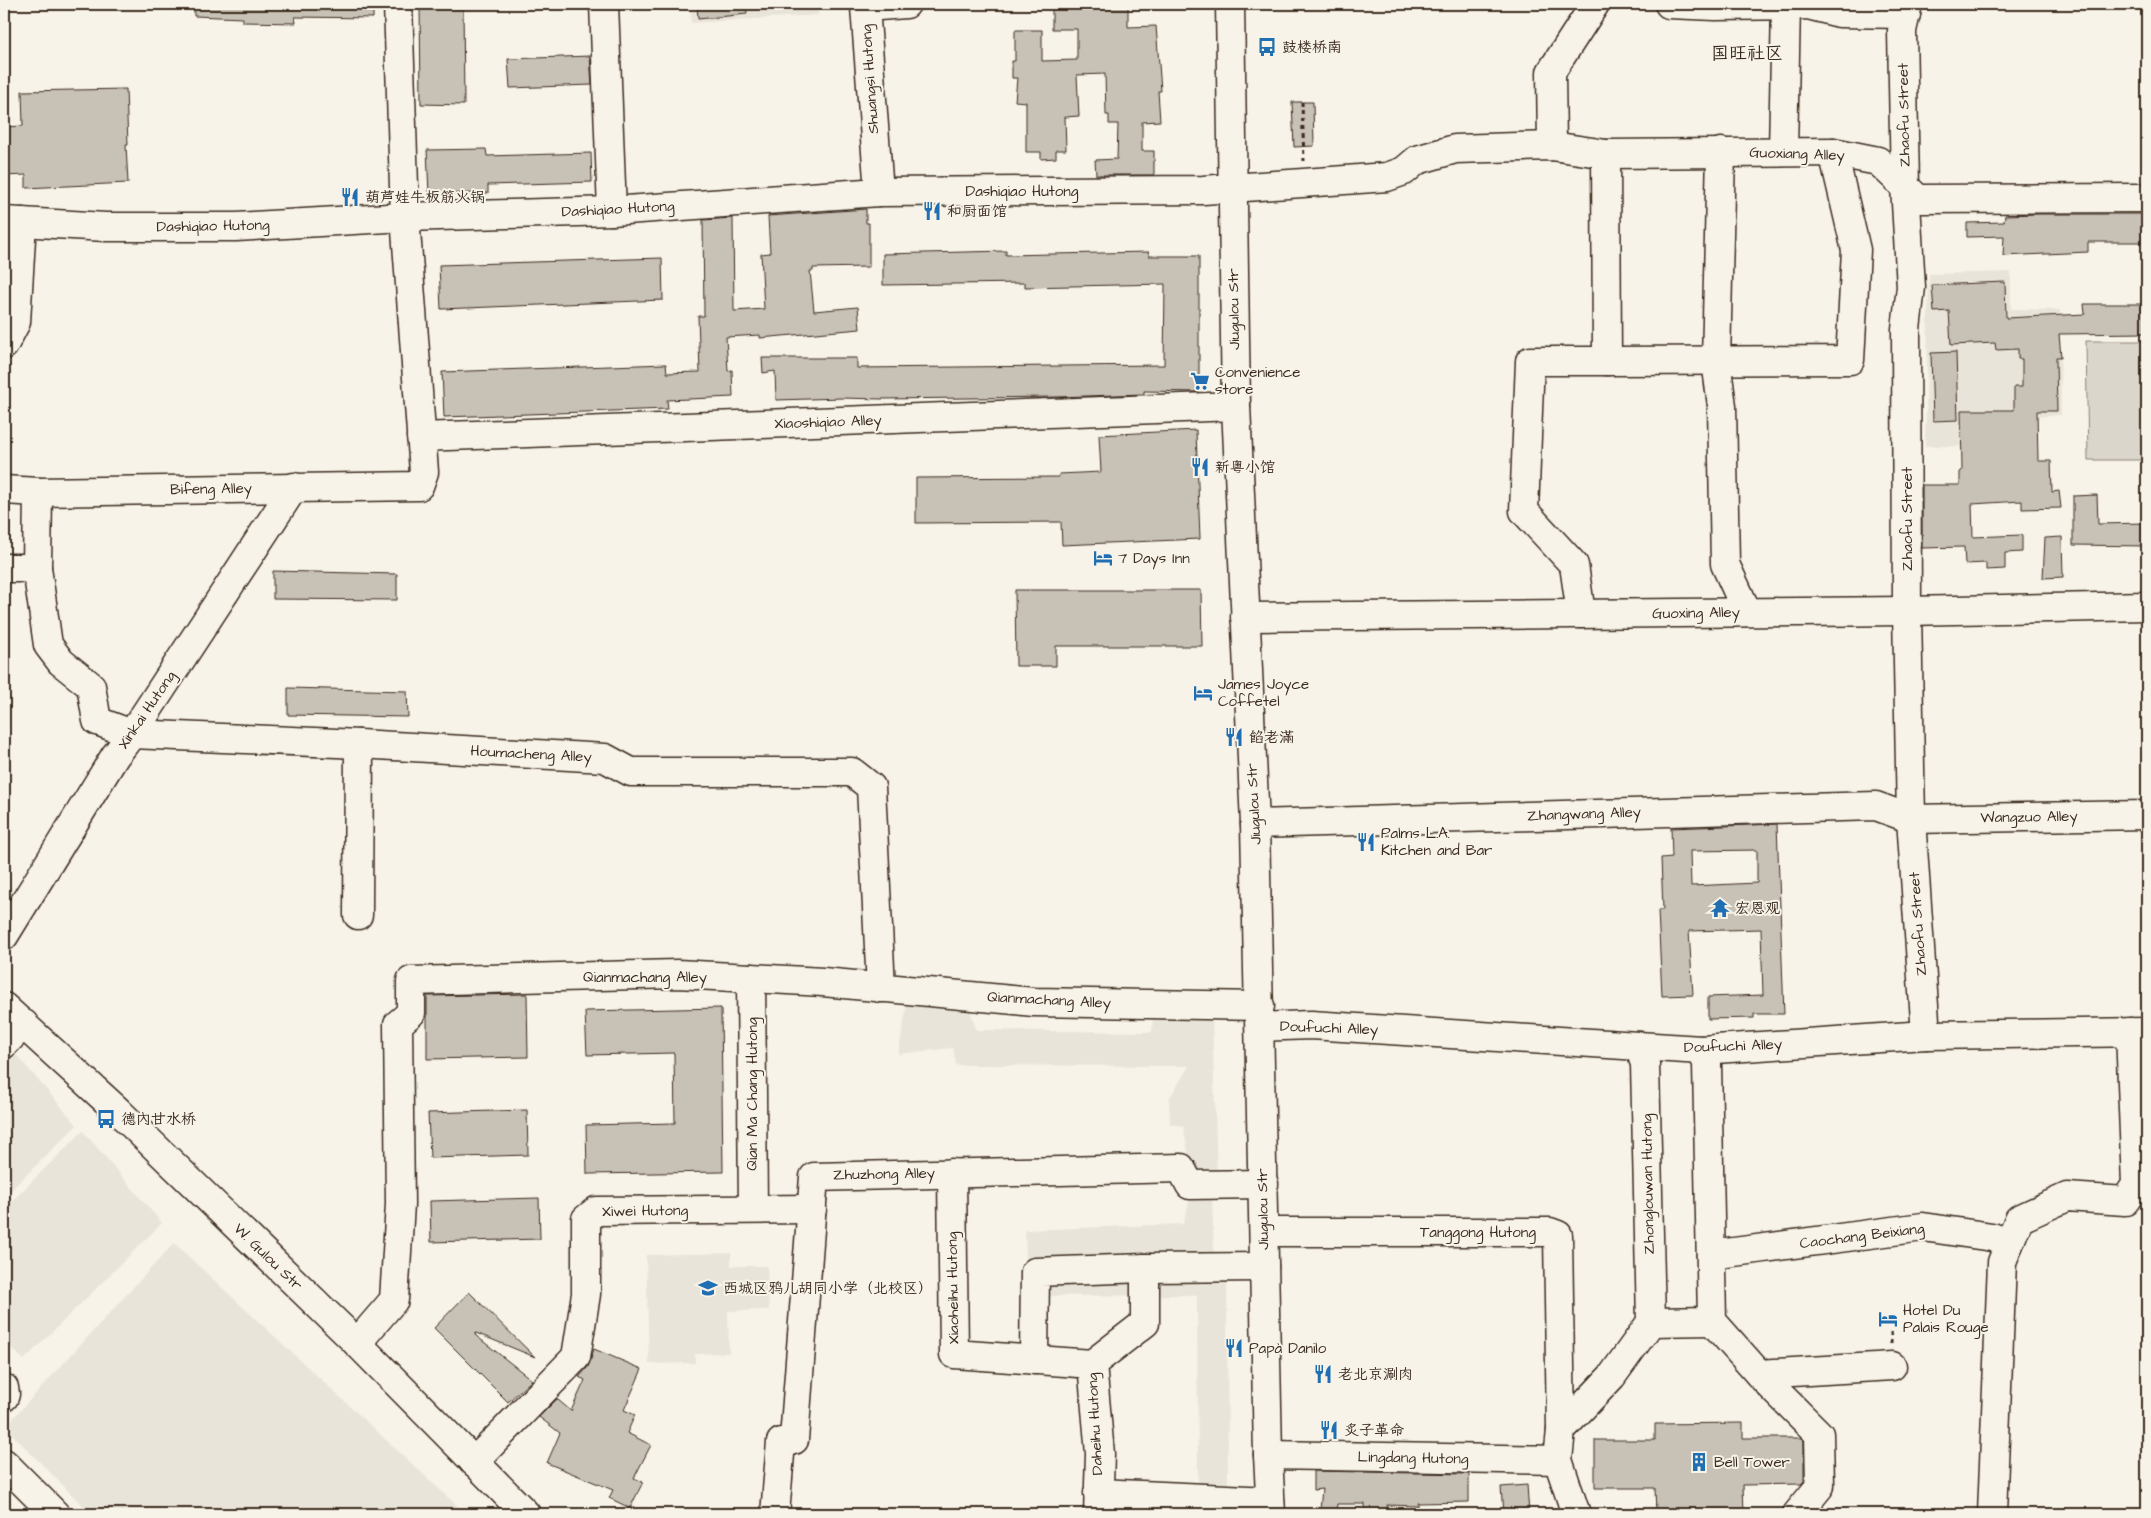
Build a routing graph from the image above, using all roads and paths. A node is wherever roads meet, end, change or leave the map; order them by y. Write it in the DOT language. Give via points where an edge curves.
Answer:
graph roads {
  1 [pos="398,4"];
  2 [pos="604,4"];
  3 [pos="906,4"];
  4 [pos="1230,4"];
  5 [pos="1595,4"];
  6 [pos="1670,4"];
  7 [pos="1715,5"];
  8 [pos="1786,5"];
  9 [pos="1907,9"];
  10 [pos="1302,102"];
  11 [pos="1303,146"];
  12 [pos="1552,146"];
  13 [pos="1721,152"];
  14 [pos="1783,152"];
  15 [pos="1833,152"];
  16 [pos="1606,154"];
  17 [pos="1905,186"];
  18 [pos="1232,187"];
  19 [pos="879,192"];
  20 [pos="2147,198"];
  21 [pos="612,211"];
  22 [pos="405,217"];
  23 [pos="13,221"];
  24 [pos="4,345"];
  25 [pos="1607,361"];
  26 [pos="1716,361"];
  27 [pos="1236,406"];
  28 [pos="421,437"];
  29 [pos="294,487"];
  30 [pos="4,490"];
  31 [pos="38,492"];
  32 [pos="4,568"];
  33 [pos="37,568"];
  34 [pos="2147,606"];
  35 [pos="1907,611"];
  36 [pos="1747,612"];
  37 [pos="1581,614"];
  38 [pos="1245,617"];
  39 [pos="132,734"];
  40 [pos="359,744"];
  41 [pos="2147,815"];
  42 [pos="1911,819"];
  43 [pos="1255,824"];
  44 [pos="358,915"];
  45 [pos="4,936"];
  46 [pos="751,978"];
  47 [pos="881,988"];
  48 [pos="4,1006"];
  49 [pos="1260,1016"];
  50 [pos="24,1024"];
  51 [pos="2138,1032"];
  52 [pos="1926,1035"];
  53 [pos="4,1044"];
  54 [pos="1639,1046"];
  55 [pos="1700,1050"];
  56 [pos="952,1172"];
  57 [pos="1264,1184"];
  58 [pos="753,1209"];
  59 [pos="812,1209"];
  60 [pos="1264,1232"];
  61 [pos="2009,1244"];
  62 [pos="1711,1255"];
  63 [pos="1264,1267"];
  64 [pos="1145,1268"];
  65 [pos="1712,1321"];
  66 [pos="1651,1322"];
  67 [pos="357,1342"];
  68 [pos="1034,1360"];
  69 [pos="1092,1364"];
  70 [pos="1892,1366"];
  71 [pos="1759,1374"];
  72 [pos="4,1388"];
  73 [pos="4,1397"];
  74 [pos="1561,1430"];
  75 [pos="1268,1455"];
  76 [pos="1558,1460"];
  77 [pos="474,1462"];
  78 [pos="4,1463"];
  79 [pos="1820,1486"];
  80 [pos="1098,1504"];
  81 [pos="1270,1508"];
  82 [pos="55,1514"];
  83 [pos="526,1514"];
  84 [pos="775,1514"];
  85 [pos="1576,1514"];
  86 [pos="1797,1514"];
  87 [pos="1824,1514"];
  88 [pos="1992,1514"];
  1 -- 22 [label="street"];
  2 -- 21 [label="street"];
  3 -- 19 [label="street, Shuangsi Hutong" via="865,7"];
  4 -- 18 [label="street, Jiugulou Str"];
  5 -- 12 [label="street" via="1551,72"];
  6 -- 7 [label="street"];
  7 -- 8 [label="street"];
  8 -- 9 [label="street" via="1808,5 1839,13"];
  8 -- 14 [label="street"];
  9 -- 17 [label="street, Zhaofu Street" via="1902,31"];
  10 -- 11 [label="path"];
  12 -- 16 [label="street, Guoxiang Alley"];
  12 -- 18 [label="street, Dashiqiao Hutong" via="1455,149 1418,160 1404,172 1387,177"];
  13 -- 14 [label="street, Guoxiang Alley"];
  13 -- 16 [label="street, Guoxiang Alley"];
  13 -- 26 [label="street"];
  14 -- 15 [label="street, Guoxiang Alley"];
  15 -- 17 [label="street, Guoxiang Alley" via="1878,161"];
  15 -- 26 [label="street" via="1856,250 1850,360"];
  16 -- 25 [label="street"];
  17 -- 20 [label="street, Guoxiang Alley" via="1918,199"];
  17 -- 35 [label="street, Zhaofu Street" via="1911,287 1906,329"];
  18 -- 19 [label="street, Dashiqiao Hutong" via="1203,190"];
  18 -- 27 [label="street, Jiugulou Str"];
  19 -- 21 [label="street, Dashiqiao Hutong"];
  21 -- 22 [label="street, Dashiqiao Hutong"];
  22 -- 23 [label="street, Dashiqiao Hutong" via="236,227 106,227"];
  22 -- 28 [label="street"];
  23 -- 24 [label="street" via="16,322"];
  25 -- 26 [label="street"];
  25 -- 37 [label="street" via="1530,361 1524,511 1574,565"];
  26 -- 36 [label="street" via="1722,406 1725,564"];
  27 -- 28 [label="street, Xiaoshiqiao Alley"];
  27 -- 38 [label="street, Jiugulou Str"];
  28 -- 29 [label="street, Bifeng Alley" via="424,472 419,486"];
  29 -- 31 [label="street, Bifeng Alley"];
  29 -- 39 [label="street, Xinkai Hutong"];
  30 -- 31 [label="street, Bifeng Alley"];
  31 -- 33 [label="street"];
  32 -- 33 [label="street"];
  33 -- 39 [label="street, Houmacheng Alley" via="48,645 62,662 91,686 97,721"];
  34 -- 35 [label="street, Guoxing Alley"];
  35 -- 36 [label="street, Guoxing Alley"];
  35 -- 42 [label="street, Zhaofu Street"];
  36 -- 37 [label="street, Guoxing Alley"];
  37 -- 38 [label="street, Guoxing Alley"];
  38 -- 43 [label="street, Jiugulou Str"];
  39 -- 40 [label="street, Houmacheng Alley"];
  39 -- 45 [label="street, Xinkai Hutong" via="115,756"];
  40 -- 44 [label="street"];
  40 -- 47 [label="street, Houmacheng Alley" via="605,758 631,772 852,772 871,787"];
  41 -- 42 [label="street, Wangzuo Alley"];
  42 -- 43 [label="street, Zhangwang Alley" via="1876,806"];
  42 -- 52 [label="street, Zhaofu Street"];
  43 -- 49 [label="street, Jiugulou Str"];
  46 -- 47 [label="street, Qianmachang Alley"];
  46 -- 58 [label="street, Qian Ma Chang Hutong"];
  46 -- 67 [label="street, Qianmachang Alley" via="678,974 411,981 411,1013 398,1024 400,1204 394,1300"];
  47 -- 49 [label="street, Qianmachang Alley" via="1034,1002"];
  48 -- 50 [label="street, W. Gulou Str"];
  49 -- 54 [label="street, Doufuchi Alley" via="1311,1026"];
  49 -- 57 [label="street, Jiugulou Str"];
  50 -- 53 [label="street"];
  50 -- 67 [label="street, W. Gulou Str"];
  51 -- 52 [label="street, Doufuchi Alley"];
  51 -- 61 [label="street" via="2136,1185 2125,1202 2067,1197 2051,1204 2019,1219"];
  52 -- 55 [label="street, Doufuchi Alley"];
  54 -- 55 [label="street, Doufuchi Alley"];
  54 -- 66 [label="street, Zhonglouwan Hutong" via="1646,1064"];
  55 -- 62 [label="street" via="1707,1063"];
  56 -- 57 [label="street, Zhuzhong Alley" via="1180,1168 1190,1185"];
  56 -- 59 [label="street, Zhuzhong Alley" via="814,1177"];
  56 -- 68 [label="street, Xiaoheihu Hutong" via="954,1354"];
  57 -- 60 [label="street, Jiugulou Str"];
  58 -- 59 [label="street, Xiwei Hutong"];
  58 -- 77 [label="street, Xiwei Hutong" via="596,1211 586,1219 586,1294 576,1357"];
  59 -- 84 [label="street, Zhuzhong Alley" via="794,1440 781,1442"];
  60 -- 63 [label="street, Jiugulou Str"];
  60 -- 74 [label="street, Tanggong Hutong" via="1550,1232 1558,1236"];
  61 -- 62 [label="street, Caochang Beixiang" via="1992,1237 1924,1227"];
  61 -- 88 [label="street" via="2002,1262"];
  62 -- 65 [label="street"];
  63 -- 64 [label="street"];
  63 -- 75 [label="street, Jiugulou Str"];
  64 -- 68 [label="street" via="1035,1272"];
  64 -- 69 [label="street, Daheihu Hutong" via="1145,1323"];
  65 -- 66 [label="street"];
  65 -- 71 [label="street"];
  66 -- 74 [label="street" via="1612,1376"];
  67 -- 77 [label="street, W. Gulou Str"];
  68 -- 69 [label="street, Xiaoheihu Hutong"];
  69 -- 80 [label="street, Daheihu Hutong" via="1100,1454"];
  70 -- 71 [label="street"];
  71 -- 79 [label="street" via="1820,1434"];
  72 -- 73 [label="street"];
  74 -- 76 [label="street"];
  75 -- 76 [label="street, Lingdang Hutong"];
  75 -- 81 [label="street, Jiugulou Str"];
  76 -- 85 [label="street"];
  77 -- 83 [label="street, W. Gulou Str"];
  78 -- 82 [label="street"];
  79 -- 86 [label="street"];
  79 -- 87 [label="street"];
  80 -- 81 [label="street"];
}
